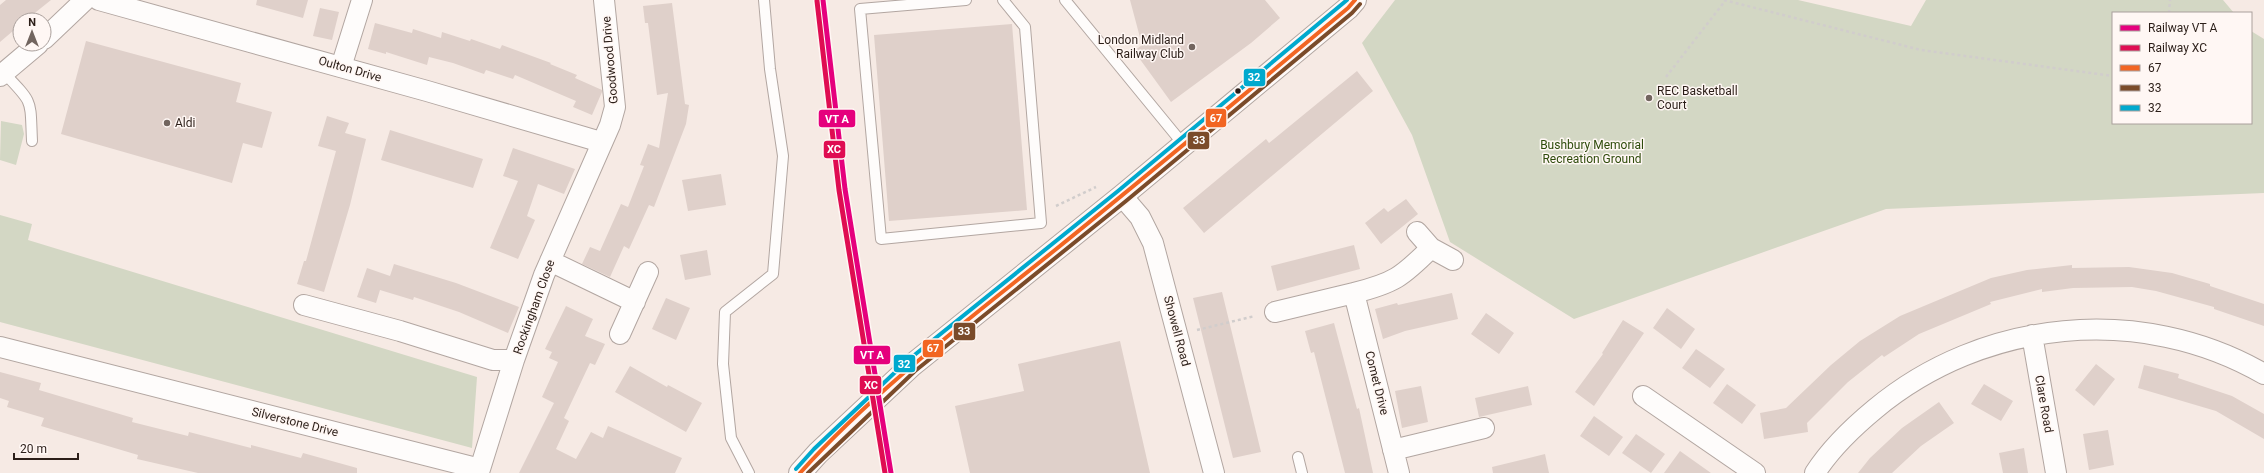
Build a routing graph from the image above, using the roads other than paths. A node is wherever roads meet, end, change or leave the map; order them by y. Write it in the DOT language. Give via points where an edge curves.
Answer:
graph roads {
  1 [pos="85,0"];
  2 [pos="98,0"];
  3 [pos="362,0"];
  4 [pos="604,0"];
  5 [pos="764,0"];
  6 [pos="966,0"];
  7 [pos="1003,0"];
  8 [pos="1065,0"];
  9 [pos="1355,0"];
  10 [pos="860,4"];
  11 [pos="52,31"];
  12 [pos="28,52"];
  13 [pos="341,67"];
  14 [pos="2,74"];
  15 [pos="32,141"];
  16 [pos="601,142"];
  17 [pos="1183,144"];
  18 [pos="1122,196"];
  19 [pos="1417,232"];
  20 [pos="1431,248"];
  21 [pos="1453,260"];
  22 [pos="550,261"];
  23 [pos="648,272"];
  24 [pos="1354,293"];
  25 [pos="635,302"];
  26 [pos="304,305"];
  27 [pos="1275,312"];
  28 [pos="620,334"];
  29 [pos="2032,336"];
  30 [pos="0,347"];
  31 [pos="514,360"];
  32 [pos="2264,374"];
  33 [pos="1644,396"];
  34 [pos="1484,428"];
  35 [pos="1393,450"];
  36 [pos="1298,457"];
  37 [pos="479,471"];
  38 [pos="750,473"];
  39 [pos="800,473"];
  40 [pos="1214,473"];
  41 [pos="1302,473"];
  42 [pos="1399,473"];
  43 [pos="1755,473"];
  44 [pos="1815,473"];
  45 [pos="2056,473"];
  1 -- 11 [label="street"];
  2 -- 13 [label="street, Oulton Drive"];
  3 -- 13 [label="street"];
  4 -- 16 [label="street, Goodwood Drive" via="615,107 610,125"];
  5 -- 38 [label="lane" via="770,69 783,156 773,274 725,312 724,320 723,364 731,438"];
  6 -- 10 [label="lane"];
  7 -- 10 [label="lane" via="1025,27 1040,223 881,239"];
  8 -- 17 [label="lane"];
  9 -- 17 [label="street"];
  12 -- 14 [label="street"];
  13 -- 16 [label="street, Oulton Drive"];
  14 -- 15 [label="lane" via="27,97 31,106"];
  16 -- 22 [label="street, Rockingham Close"];
  17 -- 18 [label="street"];
  18 -- 39 [label="street" via="911,366"];
  18 -- 40 [label="street, Showell Road" via="1140,217 1153,243"];
  19 -- 20 [label="street"];
  20 -- 21 [label="street"];
  20 -- 24 [label="street" via="1400,277 1381,286"];
  22 -- 25 [label="street"];
  22 -- 31 [label="street, Rockingham Close"];
  23 -- 25 [label="street"];
  24 -- 27 [label="street"];
  24 -- 35 [label="street, Comet Drive"];
  25 -- 28 [label="street"];
  26 -- 31 [label="street, Rockingham Close" via="493,360"];
  29 -- 32 [label="street" via="2087,330 2142,332 2215,351"];
  29 -- 44 [label="street" via="1990,345 1953,360 1895,393 1855,426 1825,458"];
  29 -- 45 [label="street, Clare Road"];
  30 -- 37 [label="street, Silverstone Drive"];
  31 -- 37 [label="street, Silverstone Drive"];
  33 -- 43 [label="street"];
  34 -- 35 [label="street"];
  35 -- 42 [label="street, Comet Drive"];
  36 -- 41 [label="lane"];
}
